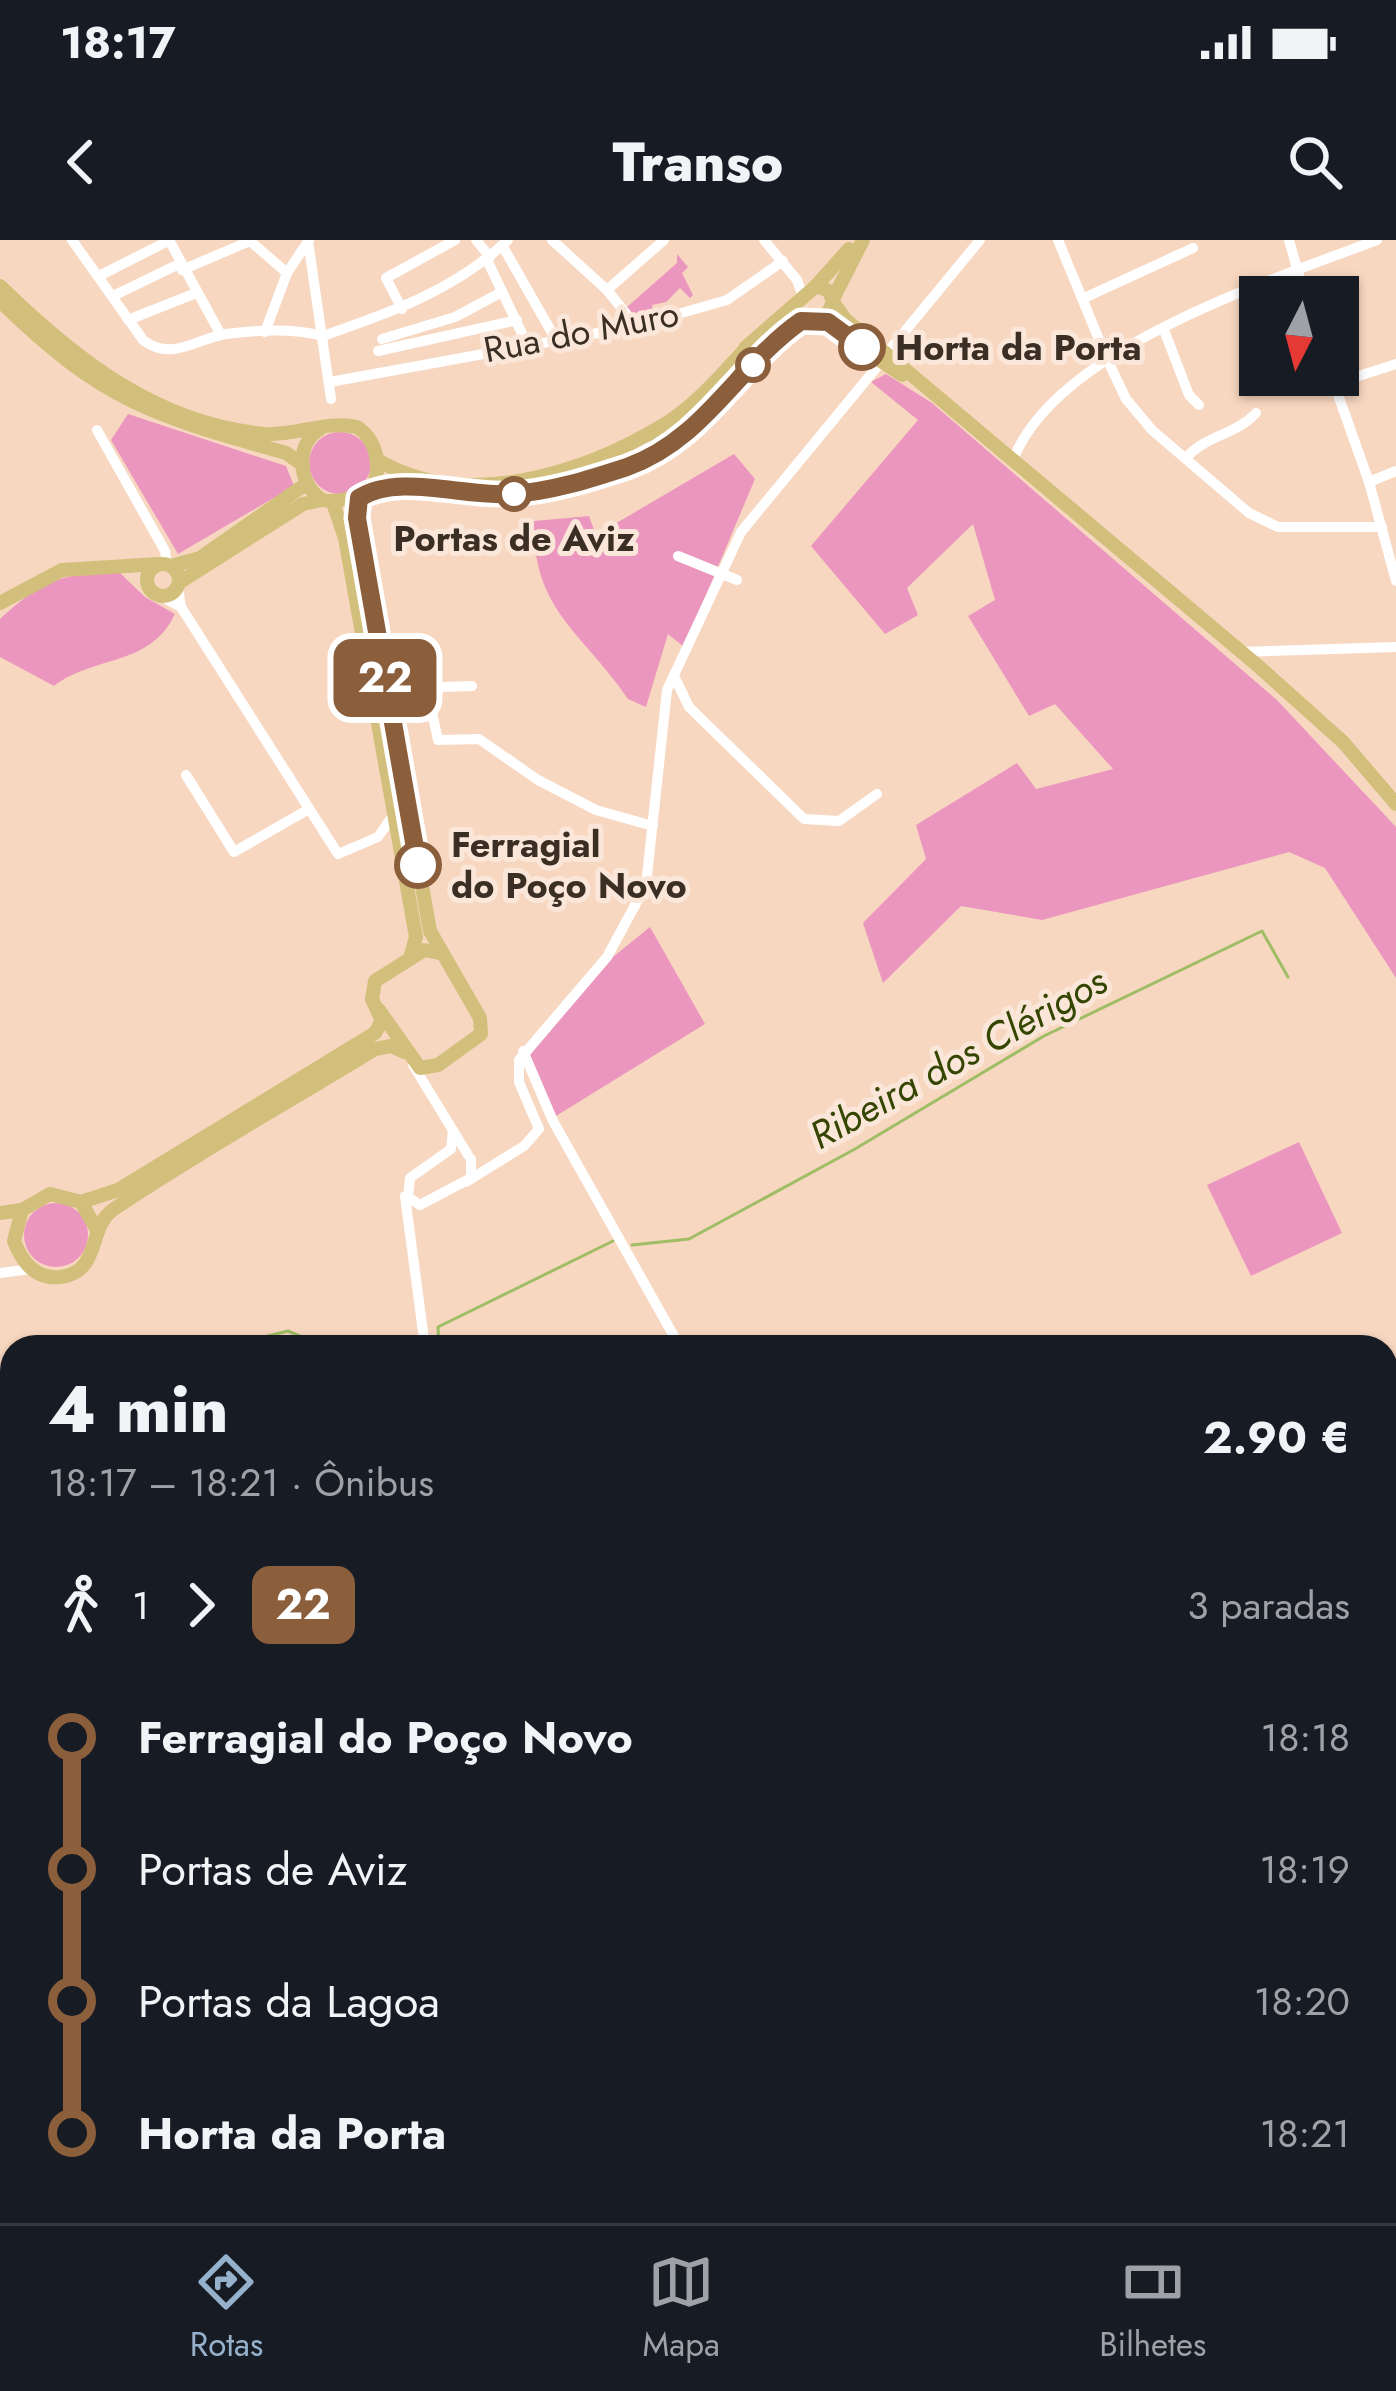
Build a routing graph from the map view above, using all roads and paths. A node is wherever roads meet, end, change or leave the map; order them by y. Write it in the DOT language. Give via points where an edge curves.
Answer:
graph roads {
  1 [pos="169,240"];
  2 [pos="455,240"];
  3 [pos="476,240"];
  4 [pos="764,240"];
  5 [pos="859,240"];
  6 [pos="980,240"];
  7 [pos="1058,240"];
  8 [pos="1289,240"];
  9 [pos="1377,240"];
  10 [pos="74,241"];
  11 [pos="250,241"];
  12 [pos="309,241"];
  13 [pos="657,242"];
  14 [pos="505,243"];
  15 [pos="561,243"];
  16 [pos="1193,248"];
  17 [pos="489,259"];
  18 [pos="783,261"];
  19 [pos="181,267"];
  20 [pos="1296,270"];
  21 [pos="287,273"];
  22 [pos="99,275"];
  23 [pos="1285,276"];
  24 [pos="1298,276"];
  25 [pos="0,286"];
  26 [pos="806,289"];
  27 [pos="607,290"];
  28 [pos="502,292"];
  29 [pos="196,293"];
  30 [pos="113,296"];
  31 [pos="1082,299"];
  32 [pos="1239,299"];
  33 [pos="833,300"];
  34 [pos="0,301"];
  35 [pos="402,309"];
  36 [pos="386,314"];
  37 [pos="814,318"];
  38 [pos="128,320"];
  39 [pos="517,320"];
  40 [pos="636,326"];
  41 [pos="1164,330"];
  42 [pos="265,332"];
  43 [pos="221,334"];
  44 [pos="323,336"];
  45 [pos="555,338"];
  46 [pos="527,344"];
  47 [pos="380,345"];
  48 [pos="758,348"];
  49 [pos="884,358"];
  50 [pos="1107,359"];
  51 [pos="1396,364"];
  52 [pos="368,372"];
  53 [pos="1359,373"];
  54 [pos="330,382"];
  55 [pos="1339,396"];
  56 [pos="1199,405"];
  57 [pos="1256,413"];
  58 [pos="322,428"];
  59 [pos="97,430"];
  60 [pos="1008,455"];
  61 [pos="1186,458"];
  62 [pos="376,459"];
  63 [pos="303,465"];
  64 [pos="1396,471"];
  65 [pos="1370,482"];
  66 [pos="307,484"];
  67 [pos="364,495"];
  68 [pos="327,501"];
  69 [pos="1382,526"];
  70 [pos="678,556"];
  71 [pos="120,564"];
  72 [pos="166,564"];
  73 [pos="720,574"];
  74 [pos="736,580"];
  75 [pos="1396,581"];
  76 [pos="147,585"];
  77 [pos="179,585"];
  78 [pos="161,596"];
  79 [pos="0,603"];
  80 [pos="181,608"];
  81 [pos="1396,647"];
  82 [pos="1240,652"];
  83 [pos="1279,652"];
  84 [pos="1258,665"];
  85 [pos="674,676"];
  86 [pos="472,686"];
  87 [pos="689,707"];
  88 [pos="664,720"];
  89 [pos="185,775"];
  90 [pos="877,794"];
  91 [pos="1396,803"];
  92 [pos="310,809"];
  93 [pos="394,814"];
  94 [pos="653,826"];
  95 [pos="378,837"];
  96 [pos="400,845"];
  97 [pos="442,957"];
  98 [pos="408,959"];
  99 [pos="376,1006"];
  100 [pos="523,1051"];
  101 [pos="408,1057"];
  102 [pos="438,1065"];
  103 [pos="430,1094"];
  104 [pos="452,1130"];
  105 [pos="446,1153"];
  106 [pos="470,1157"];
  107 [pos="495,1165"];
  108 [pos="408,1181"];
  109 [pos="466,1182"];
  110 [pos="81,1202"];
  111 [pos="432,1203"];
  112 [pos="22,1210"];
  113 [pos="0,1213"];
  114 [pos="410,1227"];
  115 [pos="0,1229"];
  116 [pos="97,1230"];
  117 [pos="16,1245"];
  118 [pos="31,1269"];
  119 [pos="0,1271"];
  120 [pos="424,1335"];
  121 [pos="673,1335"];
  1 -- 19 [label="street"];
  1 -- 22 [label="street"];
  2 -- 35 [label="street" via="386,278"];
  3 -- 17 [label="street"];
  4 -- 18 [label="street"];
  5 -- 26 [label="main road"];
  5 -- 33 [label="main road"];
  6 -- 49 [label="street"];
  7 -- 31 [label="street"];
  8 -- 20 [label="street"];
  9 -- 20 [label="street"];
  10 -- 22 [label="street"];
  11 -- 19 [label="street"];
  11 -- 21 [label="street"];
  12 -- 21 [label="street"];
  12 -- 44 [label="street"];
  13 -- 27 [label="street"];
  14 -- 17 [label="street"];
  14 -- 45 [label="street"];
  15 -- 27 [label="street"];
  16 -- 31 [label="street"];
  17 -- 28 [label="street"];
  17 -- 35 [label="street"];
  18 -- 26 [label="street"];
  18 -- 40 [label="street, Rua do Muro" via="727,300"];
  19 -- 29 [label="street"];
  19 -- 30 [label="street"];
  20 -- 23 [label="street"];
  20 -- 24 [label="street"];
  21 -- 42 [label="street"];
  22 -- 30 [label="street"];
  25 -- 58 [label="main road" via="69,353 136,394 256,433"];
  26 -- 33 [label="main road"];
  26 -- 37 [label="main road" via="803,312"];
  26 -- 48 [label="main road"];
  27 -- 40 [label="street"];
  28 -- 39 [label="street"];
  28 -- 47 [label="street"];
  29 -- 38 [label="street"];
  29 -- 43 [label="street"];
  30 -- 38 [label="street"];
  31 -- 50 [label="street"];
  32 -- 41 [label="street"];
  33 -- 37 [label="main road" via="827,315"];
  33 -- 49 [label="main road"];
  34 -- 63 [label="main road" via="62,362 115,397"];
  35 -- 36 [label="street"];
  36 -- 44 [label="street"];
  36 -- 47 [label="street"];
  37 -- 48 [label="main road"];
  37 -- 49 [label="main road"];
  38 -- 43 [label="street" via="160,350"];
  39 -- 46 [label="street"];
  39 -- 47 [label="street"];
  40 -- 45 [label="street, Rua do Muro"];
  41 -- 50 [label="street"];
  41 -- 56 [label="street"];
  42 -- 43 [label="street"];
  42 -- 44 [label="street"];
  44 -- 54 [label="street"];
  45 -- 46 [label="street, Rua do Muro"];
  46 -- 52 [label="street, Rua do Muro"];
  47 -- 52 [label="street"];
  48 -- 62 [label="main road" via="624,445 555,473 496,482 418,476"];
  48 -- 67 [label="main road" via="673,431 589,478 516,494 393,484"];
  49 -- 60 [label="main road"];
  49 -- 73 [label="street" via="752,517"];
  50 -- 60 [label="street"];
  50 -- 61 [label="street" via="1137,414"];
  51 -- 53 [label="street"];
  52 -- 54 [label="street, Rua do Muro"];
  54 -- 58 [label="street"];
  55 -- 65 [label="street"];
  57 -- 61 [label="street"];
  58 -- 62 [label="main road" via="357,427 373,442"];
  58 -- 63 [label="main road" via="304,444"];
  59 -- 72 [label="street"];
  60 -- 82 [label="main road"];
  61 -- 69 [label="street" via="1249,513 1278,526"];
  62 -- 67 [label="main road" via="376,482"];
  63 -- 66 [label="main road"];
  64 -- 65 [label="street"];
  65 -- 69 [label="street"];
  66 -- 68 [label="main road"];
  66 -- 72 [label="main road" via="200,558"];
  67 -- 68 [label="main road"];
  67 -- 97 [label="main road" via="357,518 430,931"];
  68 -- 77 [label="main road" via="303,505"];
  68 -- 93 [label="main road" via="345,538"];
  69 -- 75 [label="street"];
  70 -- 73 [label="street"];
  71 -- 72 [label="main road"];
  71 -- 76 [label="main road"];
  71 -- 79 [label="main road" via="49,573"];
  72 -- 76 [label="main road" via="148,572"];
  72 -- 77 [label="main road"];
  73 -- 74 [label="street"];
  73 -- 85 [label="street"];
  76 -- 78 [label="main road"];
  77 -- 78 [label="main road"];
  77 -- 80 [label="street"];
  78 -- 80 [label="street"];
  80 -- 92 [label="street"];
  81 -- 83 [label="street"];
  82 -- 83 [label="street"];
  82 -- 84 [label="main road"];
  83 -- 84 [label="street"];
  84 -- 91 [label="main road"];
  85 -- 87 [label="street"];
  85 -- 88 [label="street"];
  86 -- 94 [label="street" via="441,687 430,703 438,740 478,739 596,810"];
  87 -- 88 [label="street"];
  87 -- 90 [label="street" via="804,819 839,820"];
  88 -- 94 [label="street"];
  89 -- 92 [label="street" via="234,852"];
  92 -- 95 [label="street" via="338,854"];
  93 -- 95 [label="street"];
  93 -- 96 [label="main road"];
  94 -- 100 [label="street" via="646,885 631,917 607,957"];
  95 -- 96 [label="street"];
  96 -- 98 [label="main road" via="416,937"];
  97 -- 98 [label="main road" via="430,950"];
  97 -- 102 [label="main road" via="482,1030"];
  98 -- 99 [label="main road" via="375,981"];
  99 -- 101 [label="main road"];
  99 -- 110 [label="main road" via="382,1021 374,1033 118,1190"];
  100 -- 107 [label="street" via="519,1082 539,1129"];
  100 -- 121 [label="street" via="553,1121"];
  101 -- 102 [label="main road" via="420,1068"];
  101 -- 103 [label="street"];
  101 -- 116 [label="main road" via="395,1046 375,1049 109,1212"];
  102 -- 103 [label="street" via="428,1077"];
  103 -- 104 [label="street"];
  104 -- 105 [label="street"];
  104 -- 106 [label="street"];
  105 -- 106 [label="street"];
  105 -- 108 [label="street"];
  106 -- 107 [label="street"];
  106 -- 109 [label="street"];
  107 -- 109 [label="street"];
  108 -- 111 [label="street" via="411,1201"];
  108 -- 114 [label="street"];
  109 -- 111 [label="street"];
  110 -- 112 [label="main road" via="50,1194"];
  110 -- 116 [label="main road"];
  111 -- 114 [label="street" via="414,1213"];
  112 -- 113 [label="main road"];
  112 -- 117 [label="main road"];
  114 -- 120 [label="street"];
  115 -- 117 [label="main road"];
  116 -- 118 [label="main road" via="96,1246 77,1271 45,1276"];
  117 -- 118 [label="main road"];
  117 -- 119 [label="street"];
  118 -- 119 [label="street"];
}
